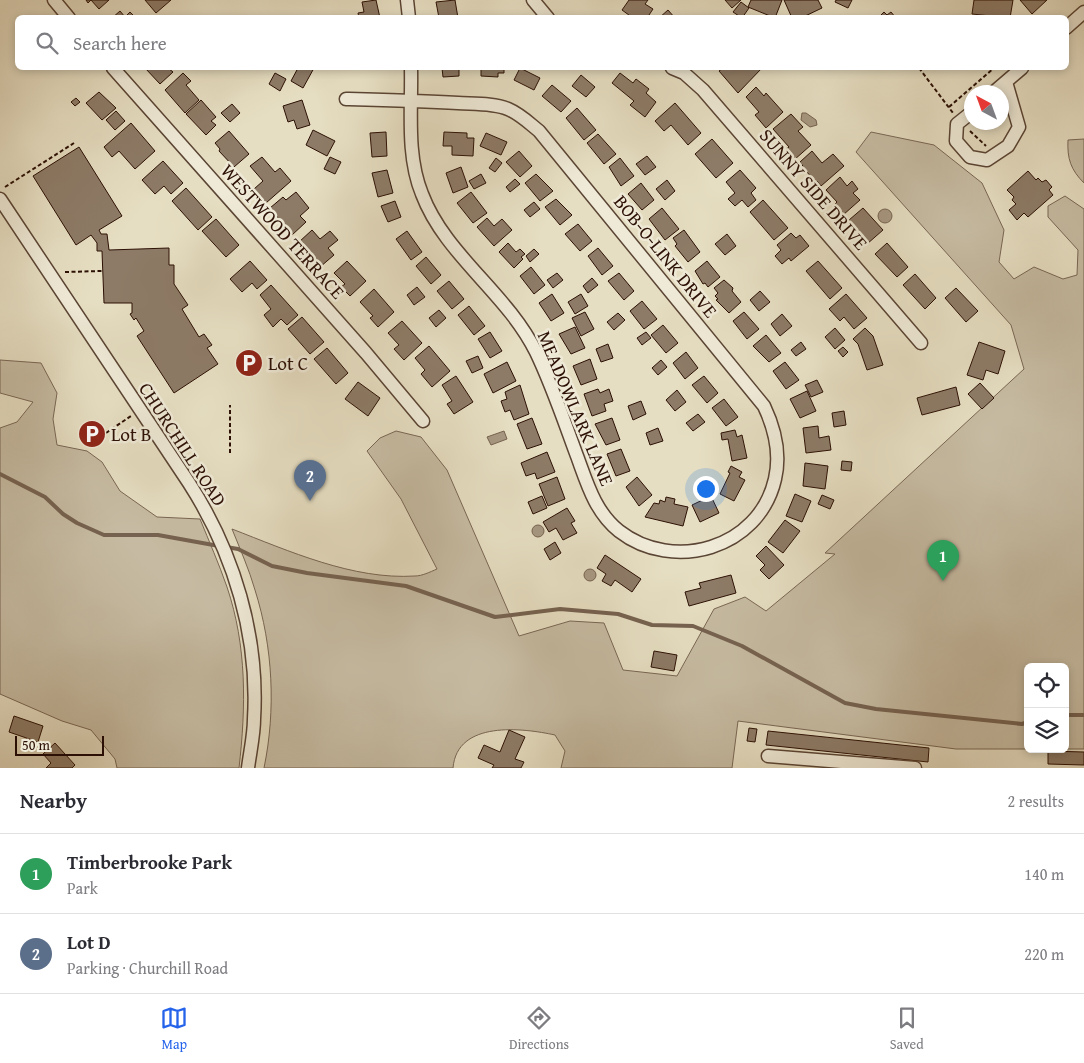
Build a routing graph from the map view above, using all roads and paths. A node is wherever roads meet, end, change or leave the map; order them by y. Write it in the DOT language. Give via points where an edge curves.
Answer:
graph roads {
  1 [pos="54,0"];
  2 [pos="407,0"];
  3 [pos="533,0"];
  4 [pos="1084,12"];
  5 [pos="66,15"];
  6 [pos="409,15"];
  7 [pos="546,15"];
  8 [pos="1069,25"];
  9 [pos="115,70"];
  10 [pos="411,70"];
  11 [pos="677,70"];
  12 [pos="921,70"];
  13 [pos="992,70"];
  14 [pos="1020,70"];
  15 [pos="1006,82"];
  16 [pos="1002,85"];
  17 [pos="1007,85"];
  18 [pos="1009,92"];
  19 [pos="346,99"];
  20 [pos="412,101"];
  21 [pos="949,107"];
  22 [pos="956,117"];
  23 [pos="964,118"];
  24 [pos="968,130"];
  25 [pos="74,143"];
  26 [pos="991,152"];
  27 [pos="5,187"];
  28 [pos="0,200"];
  29 [pos="102,270"];
  30 [pos="62,272"];
  31 [pos="921,343"];
  32 [pos="230,405"];
  33 [pos="132,415"];
  34 [pos="423,421"];
  35 [pos="106,433"];
  36 [pos="230,453"];
  37 [pos="745,528"];
  38 [pos="768,756"];
  39 [pos="248,768"];
  40 [pos="915,768"];
  1 -- 5 [label="street"];
  2 -- 6 [label="street"];
  3 -- 7 [label="street"];
  4 -- 8 [label="street"];
  9 -- 34 [label="street, WESTWOOD TERRACE"];
  10 -- 20 [label="street, MEADOWLARK LANE"];
  11 -- 31 [label="street, SUNNY SIDE DRIVE" via="703,90"];
  12 -- 21 [label="path"];
  13 -- 21 [label="path"];
  14 -- 15 [label="street"];
  15 -- 16 [label="street"];
  15 -- 17 [label="street"];
  18 -- 23 [label="street" via="1019,127 1008,146 987,160 970,157 956,141 957,124"];
  19 -- 20 [label="street, BOB-O-LINK DRIVE"];
  20 -- 37 [label="street, BOB-O-LINK DRIVE" via="507,108 525,118 756,395 776,437 777,467 768,497"];
  20 -- 37 [label="street, MEADOWLARK LANE" via="413,159 421,193 447,238 502,300 528,336 598,509 618,530 636,542 669,552 689,553 714,547"];
  21 -- 22 [label="path"];
  24 -- 26 [label="path"];
  25 -- 27 [label="path"];
  28 -- 39 [label="street, CHURCHILL ROAD" via="213,525 237,582 253,667 254,719"];
  29 -- 30 [label="path"];
  32 -- 36 [label="path"];
  33 -- 35 [label="path"];
  38 -- 40 [label="street"];
}
